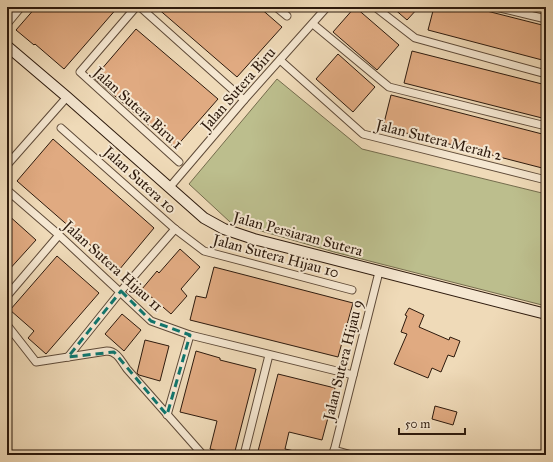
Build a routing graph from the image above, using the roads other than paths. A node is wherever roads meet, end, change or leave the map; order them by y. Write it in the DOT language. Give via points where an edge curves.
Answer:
graph roads {
  1 [pos="21,7"];
  2 [pos="136,7"];
  3 [pos="140,7"];
  4 [pos="276,7"];
  5 [pos="328,7"];
  6 [pos="375,7"];
  7 [pos="496,7"];
  8 [pos="287,16"];
  9 [pos="546,19"];
  10 [pos="7,24"];
  11 [pos="313,24"];
  12 [pos="7,46"];
  13 [pos="280,60"];
  14 [pos="546,74"];
  15 [pos="66,96"];
  16 [pos="244,100"];
  17 [pos="546,126"];
  18 [pos="62,128"];
  19 [pos="179,162"];
  20 [pos="7,165"];
  21 [pos="546,180"];
  22 [pos="169,188"];
  23 [pos="7,190"];
  24 [pos="175,229"];
  25 [pos="59,235"];
  26 [pos="379,272"];
  27 [pos="352,290"];
  28 [pos="120,291"];
  29 [pos="7,296"];
  30 [pos="546,314"];
  31 [pos="7,325"];
  32 [pos="190,335"];
  33 [pos="269,355"];
  34 [pos="68,357"];
  35 [pos="353,375"];
  36 [pos="168,415"];
  37 [pos="334,453"];
  38 [pos="203,455"];
  39 [pos="244,455"];
  40 [pos="352,455"];
  1 -- 10 [label="street"];
  2 -- 19 [label="street, Jalan Sutera Biru 1" via="80,72"];
  3 -- 16 [label="street"];
  4 -- 8 [label="street"];
  5 -- 11 [label="street, Jalan Sutera Biru"];
  6 -- 14 [label="street" via="415,38"];
  7 -- 9 [label="street"];
  11 -- 13 [label="street, Jalan Sutera Biru"];
  11 -- 17 [label="street" via="389,87"];
  12 -- 15 [label="street, Jalan Persiaran Sutera"];
  13 -- 16 [label="street, Jalan Sutera Biru"];
  13 -- 21 [label="street, Jalan Sutera Merah 2" via="363,134"];
  15 -- 20 [label="street"];
  15 -- 22 [label="street, Jalan Persiaran Sutera"];
  16 -- 22 [label="street, Jalan Sutera Biru"];
  18 -- 24 [label="street, Jalan Sutera 10"];
  22 -- 26 [label="street, Jalan Persiaran Sutera" via="204,218 224,229"];
  23 -- 25 [label="street, Jalan Sutera Hijau 11"];
  24 -- 27 [label="street, Jalan Sutera Hijau 10" via="204,251"];
  24 -- 28 [label="street, Jalan Sutera 10"];
  25 -- 28 [label="street, Jalan Sutera Hijau 11"];
  25 -- 29 [label="street"];
  26 -- 30 [label="street, Jalan Persiaran Sutera"];
  26 -- 35 [label="street, Jalan Sutera Hijau 9"];
  28 -- 32 [label="street, Jalan Sutera Hijau 11" via="151,320"];
  28 -- 34 [label="street, Jalan Sutera 10"];
  31 -- 34 [label="street" via="36,362"];
  32 -- 33 [label="street, Jalan Sutera Hijau 11"];
  32 -- 36 [label="street"];
  33 -- 35 [label="street, Jalan Sutera Hijau 11"];
  33 -- 39 [label="street"];
  34 -- 36 [label="street" via="106,350 114,352"];
  35 -- 37 [label="street, Jalan Sutera Hijau 9"];
  36 -- 38 [label="street"];
  37 -- 40 [label="street"];
}
